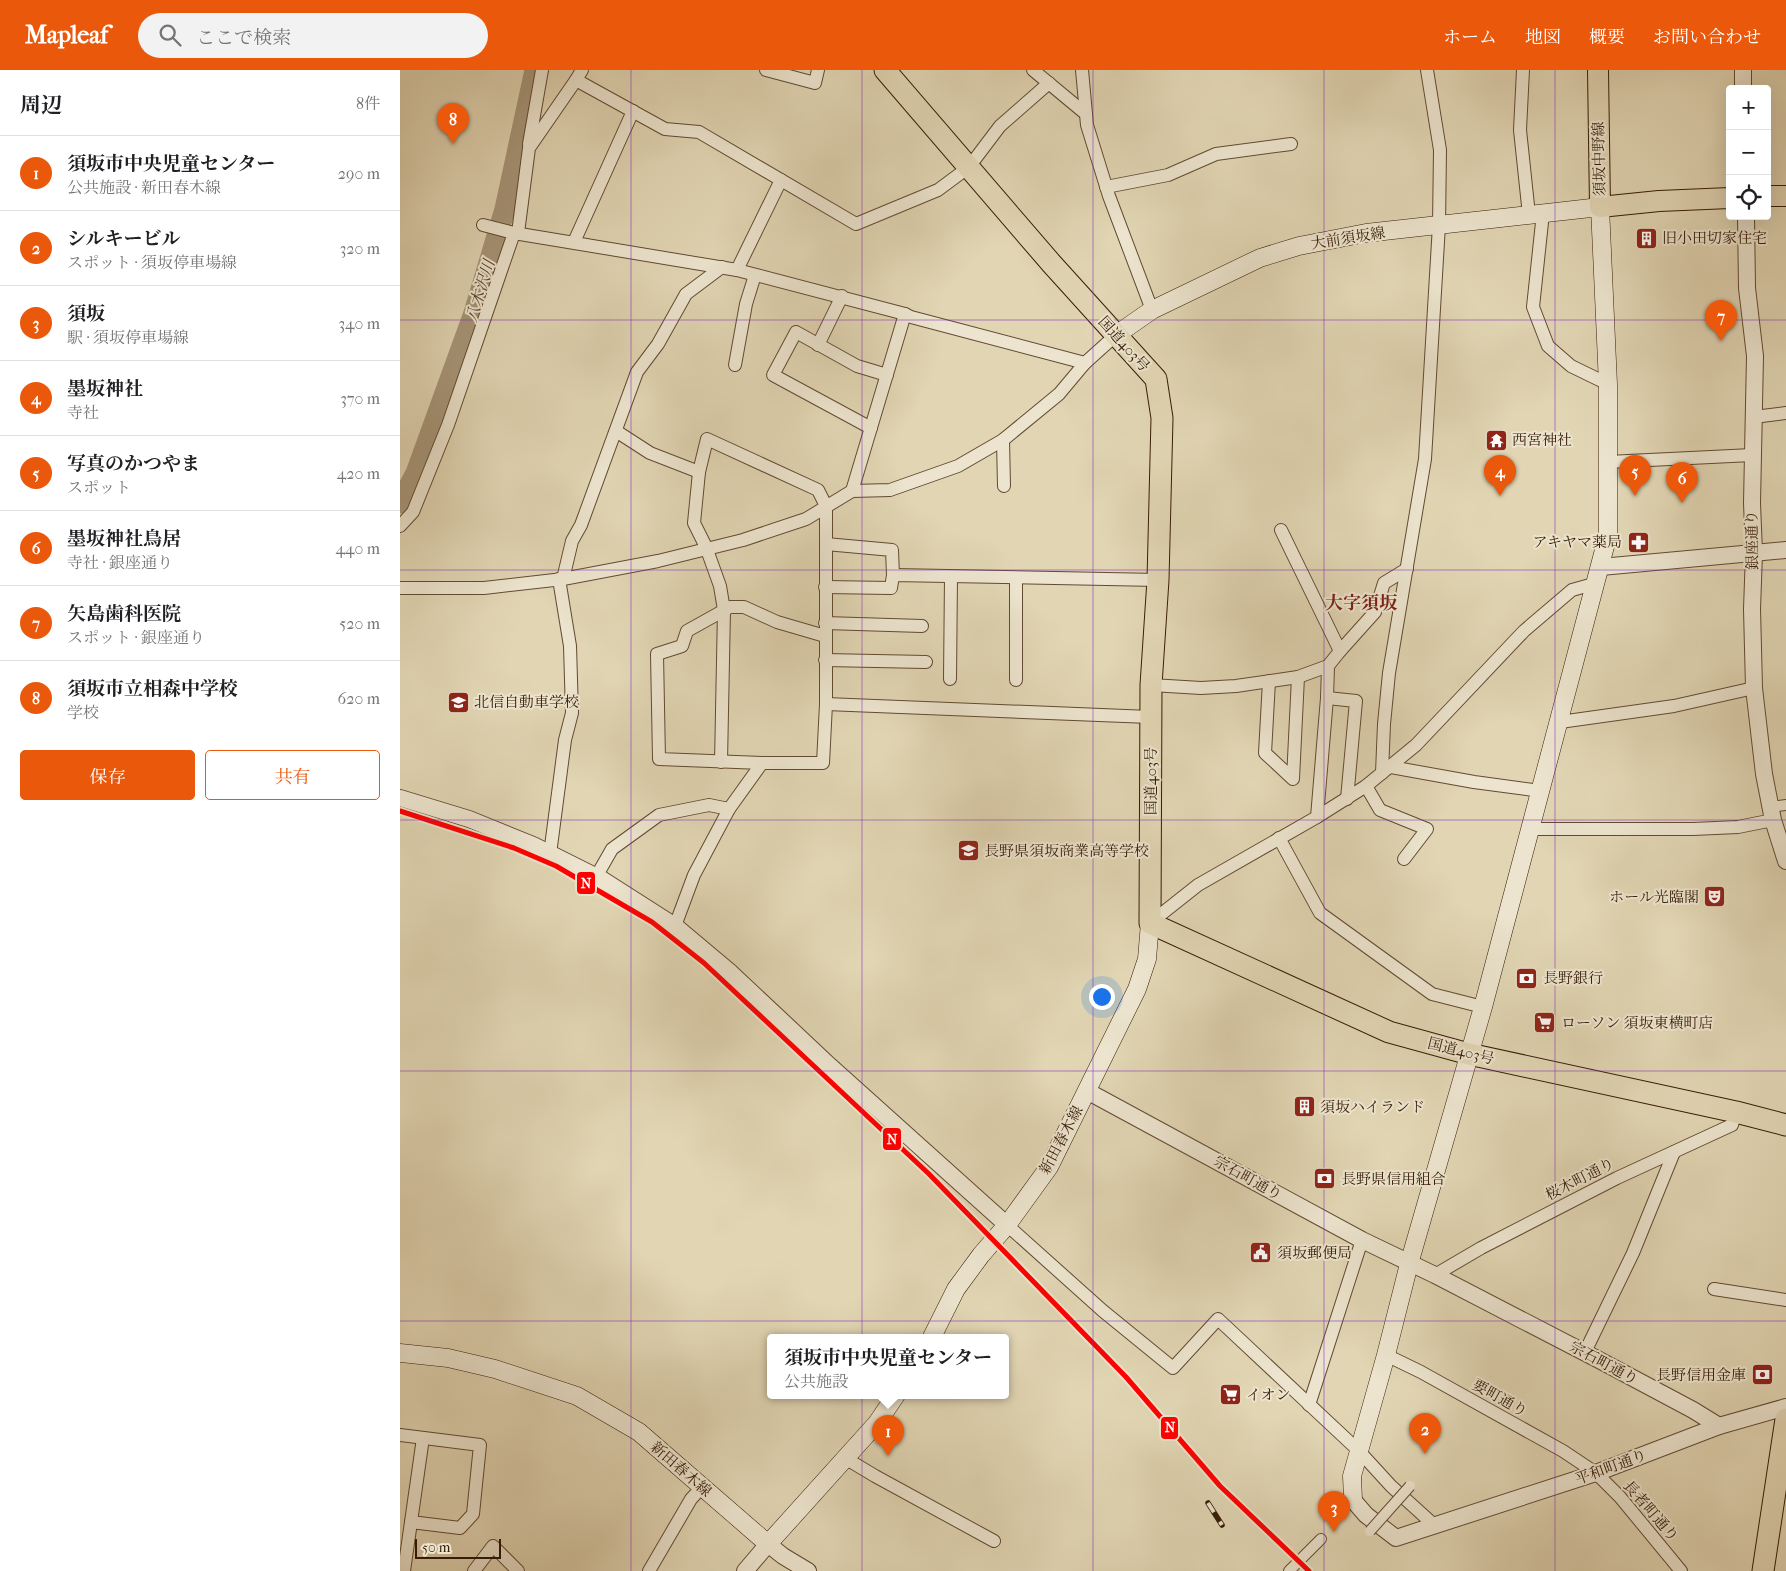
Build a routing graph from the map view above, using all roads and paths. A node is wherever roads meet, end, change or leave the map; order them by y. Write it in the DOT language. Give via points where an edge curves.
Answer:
graph roads {
  1 [pos="542,70"];
  2 [pos="766,70"];
  3 [pos="818,70"];
  4 [pos="885,70"];
  5 [pos="1032,70"];
  6 [pos="1082,70"];
  7 [pos="1427,70"];
  8 [pos="1523,70"];
  9 [pos="1598,70"];
  10 [pos="1743,70"];
  11 [pos="579,75"];
  12 [pos="1048,83"];
  13 [pos="1743,85"];
  14 [pos="633,112"];
  15 [pos="1086,114"];
  16 [pos="1291,144"];
  17 [pos="529,148"];
  18 [pos="969,167"];
  19 [pos="781,180"];
  20 [pos="1106,187"];
  21 [pos="1771,196"];
  22 [pos="1786,196"];
  23 [pos="1726,198"];
  24 [pos="1600,207"];
  25 [pos="1536,214"];
  26 [pos="1746,220"];
  27 [pos="483,225"];
  28 [pos="1439,225"];
  29 [pos="516,233"];
  30 [pos="574,242"];
  31 [pos="722,267"];
  32 [pos="737,270"];
  33 [pos="755,276"];
  34 [pos="842,296"];
  35 [pos="1152,310"];
  36 [pos="905,314"];
  37 [pos="1116,335"];
  38 [pos="818,345"];
  39 [pos="1085,363"];
  40 [pos="735,365"];
  41 [pos="887,375"];
  42 [pos="1608,384"];
  43 [pos="1786,413"];
  44 [pos="1754,417"];
  45 [pos="871,428"];
  46 [pos="616,431"];
  47 [pos="1003,440"];
  48 [pos="1752,455"];
  49 [pos="1608,462"];
  50 [pos="699,472"];
  51 [pos="1004,486"];
  52 [pos="852,491"];
  53 [pos="826,506"];
  54 [pos="400,526"];
  55 [pos="1281,530"];
  56 [pos="826,544"];
  57 [pos="706,548"];
  58 [pos="1786,550"];
  59 [pos="1754,553"];
  60 [pos="1408,569"];
  61 [pos="1599,575"];
  62 [pos="892,576"];
  63 [pos="951,577"];
  64 [pos="1016,578"];
  65 [pos="561,579"];
  66 [pos="1158,580"];
  67 [pos="825,587"];
  68 [pos="400,588"];
  69 [pos="724,610"];
  70 [pos="825,623"];
  71 [pos="922,626"];
  72 [pos="825,636"];
  73 [pos="1340,651"];
  74 [pos="825,660"];
  75 [pos="926,662"];
  76 [pos="1328,666"];
  77 [pos="1298,677"];
  78 [pos="950,679"];
  79 [pos="1016,680"];
  80 [pos="1270,681"];
  81 [pos="1151,685"];
  82 [pos="1754,688"];
  83 [pos="1327,698"];
  84 [pos="826,704"];
  85 [pos="1150,717"];
  86 [pos="1560,722"];
  87 [pos="721,762"];
  88 [pos="762,763"];
  89 [pos="1387,770"];
  90 [pos="1366,786"];
  91 [pos="1541,791"];
  92 [pos="400,798"];
  93 [pos="1347,799"];
  94 [pos="729,810"];
  95 [pos="1776,810"];
  96 [pos="1317,817"];
  97 [pos="1530,829"];
  98 [pos="1279,838"];
  99 [pos="550,854"];
  100 [pos="1404,859"];
  101 [pos="1786,861"];
  102 [pos="596,877"];
  103 [pos="1150,923"];
  104 [pos="675,926"];
  105 [pos="1482,1007"];
  106 [pos="1469,1054"];
  107 [pos="1087,1091"];
  108 [pos="1736,1112"];
  109 [pos="1786,1125"];
  110 [pos="1674,1152"];
  111 [pos="1007,1225"];
  112 [pos="1362,1240"];
  113 [pos="1409,1264"];
  114 [pos="1435,1275"];
  115 [pos="1714,1289"];
  116 [pos="1786,1300"];
  117 [pos="934,1334"];
  118 [pos="1585,1352"];
  119 [pos="400,1353"];
  120 [pos="1386,1355"];
  121 [pos="893,1399"];
  122 [pos="1309,1405"];
  123 [pos="1786,1407"];
  124 [pos="1786,1419"];
  125 [pos="1719,1426"];
  126 [pos="400,1435"];
  127 [pos="423,1438"];
  128 [pos="1359,1451"];
  129 [pos="845,1458"];
  130 [pos="1596,1474"];
  131 [pos="1410,1486"];
  132 [pos="702,1487"];
  133 [pos="1353,1500"];
  134 [pos="411,1522"];
  135 [pos="1434,1525"];
  136 [pos="1370,1531"];
  137 [pos="1321,1539"];
  138 [pos="994,1541"];
  139 [pos="768,1544"];
  140 [pos="404,1571"];
  141 [pos="474,1571"];
  142 [pos="518,1571"];
  143 [pos="649,1571"];
  144 [pos="745,1571"];
  145 [pos="808,1571"];
  146 [pos="1289,1571"];
  147 [pos="1681,1571"];
  148 [pos="1763,1571"];
  1 -- 17 [label="street"];
  2 -- 3 [label="street" via="815,83"];
  4 -- 18 [label="highway, 国道403号"];
  5 -- 12 [label="street"];
  6 -- 15 [label="street"];
  7 -- 28 [label="street" via="1440,150"];
  8 -- 25 [label="street" via="1520,130"];
  9 -- 24 [label="main road, 須坂中野線"];
  10 -- 13 [label="street"];
  11 -- 14 [label="street"];
  11 -- 17 [label="street"];
  12 -- 15 [label="street"];
  12 -- 18 [label="street" via="1000,126"];
  14 -- 19 [label="street" via="665,129 699,132"];
  14 -- 30 [label="street"];
  15 -- 20 [label="street"];
  16 -- 20 [label="street" via="1216,154 1168,176"];
  17 -- 29 [label="street"];
  18 -- 19 [label="street" via="938,190 856,224"];
  18 -- 37 [label="highway, 国道403号"];
  19 -- 32 [label="street"];
  20 -- 35 [label="street"];
  21 -- 22 [label="main road"];
  23 -- 24 [label="main road, 須坂中野線" via="1659,200"];
  24 -- 25 [label="main road, 大前須坂線"];
  24 -- 42 [label="main road"];
  25 -- 28 [label="main road, 大前須坂線"];
  25 -- 42 [label="street" via="1533,307 1548,346 1571,366"];
  26 -- 44 [label="street, 銀座通り" via="1747,288 1755,356"];
  27 -- 29 [label="street"];
  28 -- 35 [label="main road, 大前須坂線" via="1299,246 1260,258"];
  28 -- 60 [label="street" via="1425,459"];
  29 -- 30 [label="street"];
  29 -- 54 [label="street" via="448,425 413,512"];
  30 -- 31 [label="street"];
  31 -- 32 [label="street"];
  31 -- 46 [label="street" via="686,294 658,344 637,372"];
  32 -- 33 [label="street"];
  33 -- 34 [label="street"];
  33 -- 40 [label="street" via="746,304"];
  34 -- 36 [label="street"];
  34 -- 38 [label="street"];
  35 -- 37 [label="main road, 大前須坂線"];
  36 -- 39 [label="street"];
  36 -- 41 [label="street"];
  37 -- 39 [label="street"];
  37 -- 66 [label="highway, 国道403号" via="1156,379 1162,418"];
  38 -- 41 [label="street" via="857,366"];
  38 -- 45 [label="street" via="796,332 773,375"];
  39 -- 47 [label="street" via="1059,394"];
  41 -- 45 [label="street"];
  42 -- 49 [label="main road"];
  43 -- 44 [label="street"];
  44 -- 48 [label="street, 銀座通り"];
  45 -- 52 [label="street"];
  46 -- 50 [label="street" via="650,453"];
  46 -- 65 [label="street" via="572,541"];
  47 -- 51 [label="street"];
  47 -- 52 [label="street" via="958,466 890,490"];
  48 -- 49 [label="street"];
  48 -- 59 [label="street, 銀座通り"];
  49 -- 61 [label="main road" via="1608,535"];
  50 -- 53 [label="street" via="707,439 818,490"];
  50 -- 57 [label="street" via="694,523"];
  52 -- 53 [label="street"];
  53 -- 56 [label="street"];
  53 -- 57 [label="street" via="806,519 743,540"];
  55 -- 73 [label="street"];
  56 -- 62 [label="street" via="892,550"];
  56 -- 67 [label="street"];
  57 -- 65 [label="street" via="658,561"];
  57 -- 69 [label="street" via="720,586"];
  58 -- 59 [label="street"];
  59 -- 61 [label="street"];
  59 -- 82 [label="street, 銀座通り"];
  60 -- 73 [label="street" via="1384,583 1374,612"];
  60 -- 89 [label="street" via="1389,673 1384,724"];
  61 -- 86 [label="main road"];
  61 -- 89 [label="street" via="1572,590 1524,631 1416,745"];
  62 -- 63 [label="street"];
  62 -- 67 [label="street" via="891,588"];
  63 -- 64 [label="street"];
  63 -- 78 [label="street"];
  64 -- 66 [label="street"];
  64 -- 79 [label="street"];
  65 -- 68 [label="street" via="484,588"];
  65 -- 99 [label="street" via="570,646 572,713 565,740"];
  66 -- 81 [label="highway, 国道403号"];
  67 -- 70 [label="street"];
  69 -- 72 [label="street" via="744,607 777,622"];
  69 -- 87 [label="street"];
  69 -- 87 [label="street" via="687,631 682,646 657,654 659,759"];
  70 -- 71 [label="street"];
  70 -- 72 [label="street"];
  72 -- 74 [label="street"];
  73 -- 76 [label="street"];
  74 -- 75 [label="street"];
  74 -- 84 [label="street"];
  76 -- 77 [label="street"];
  76 -- 83 [label="street"];
  77 -- 80 [label="street"];
  77 -- 80 [label="street" via="1293,779 1265,753"];
  80 -- 81 [label="street" via="1201,688"];
  81 -- 85 [label="highway, 国道403号"];
  82 -- 86 [label="street" via="1674,706"];
  82 -- 95 [label="street, 銀座通り" via="1764,774"];
  83 -- 93 [label="street" via="1356,701"];
  83 -- 96 [label="street"];
  84 -- 85 [label="street"];
  84 -- 88 [label="street" via="822,764"];
  85 -- 103 [label="highway, 国道403号"];
  86 -- 91 [label="main road"];
  87 -- 88 [label="street"];
  88 -- 94 [label="street"];
  89 -- 90 [label="street"];
  89 -- 91 [label="street"];
  90 -- 93 [label="street"];
  90 -- 100 [label="street" via="1380,810 1427,829"];
  91 -- 97 [label="main road"];
  92 -- 99 [label="street" via="469,819"];
  93 -- 96 [label="street"];
  94 -- 102 [label="street" via="709,805 659,815 612,850"];
  94 -- 104 [label="street" via="694,875"];
  95 -- 97 [label="street" via="1738,827"];
  95 -- 101 [label="street, 銀座通り"];
  96 -- 98 [label="street"];
  97 -- 105 [label="main road"];
  98 -- 103 [label="street" via="1198,885"];
  98 -- 105 [label="street" via="1320,912 1432,994"];
  99 -- 102 [label="street"];
  102 -- 104 [label="street"];
  103 -- 106 [label="highway, 国道403号" via="1389,1032"];
  103 -- 107 [label="main road, 新田春木線" via="1147,959 1137,989"];
  104 -- 111 [label="street" via="731,973"];
  105 -- 106 [label="main road"];
  106 -- 108 [label="highway, 国道403号"];
  106 -- 113 [label="main road"];
  107 -- 111 [label="main road, 新田春木線" via="1049,1167"];
  107 -- 112 [label="street, 宗石町通り"];
  108 -- 109 [label="highway, 国道403号"];
  108 -- 110 [label="street, 桜木町通り" via="1732,1124"];
  110 -- 114 [label="street, 桜木町通り" via="1617,1178"];
  110 -- 118 [label="street" via="1633,1252"];
  111 -- 117 [label="main road, 新田春木線" via="956,1289"];
  111 -- 122 [label="street" via="1174,1368 1218,1319"];
  112 -- 113 [label="street, 宗石町通り"];
  112 -- 122 [label="street"];
  113 -- 114 [label="street, 宗石町通り"];
  113 -- 120 [label="main road"];
  114 -- 118 [label="street, 宗石町通り"];
  115 -- 116 [label="street"];
  118 -- 125 [label="street, 宗石町通り"];
  119 -- 132 [label="main road, 新田春木線" via="448,1358 495,1369 577,1396 639,1432"];
  120 -- 128 [label="main road"];
  120 -- 130 [label="street, 要町通り" via="1563,1451"];
  121 -- 129 [label="main road" via="877,1423"];
  122 -- 128 [label="street"];
  123 -- 125 [label="street, 平和町通り"];
  124 -- 148 [label="highway"];
  125 -- 130 [label="street, 平和町通り"];
  126 -- 127 [label="street"];
  127 -- 134 [label="street"];
  127 -- 134 [label="street" via="480,1446 473,1514 460,1528"];
  128 -- 133 [label="main road" via="1352,1476"];
  128 -- 135 [label="street"];
  129 -- 138 [label="street"];
  129 -- 139 [label="main road"];
  130 -- 135 [label="street, 平和町通り"];
  130 -- 147 [label="street, 長者町通り" via="1620,1497"];
  131 -- 136 [label="street, bridge"];
  132 -- 139 [label="main road, 新田春木線"];
  132 -- 143 [label="street" via="691,1499"];
  133 -- 135 [label="street, 平和町通り" via="1396,1538"];
  134 -- 140 [label="street"];
  137 -- 146 [label="street"];
  139 -- 144 [label="street"];
  139 -- 145 [label="street"];
  141 -- 142 [label="street" via="493,1546"];
}
